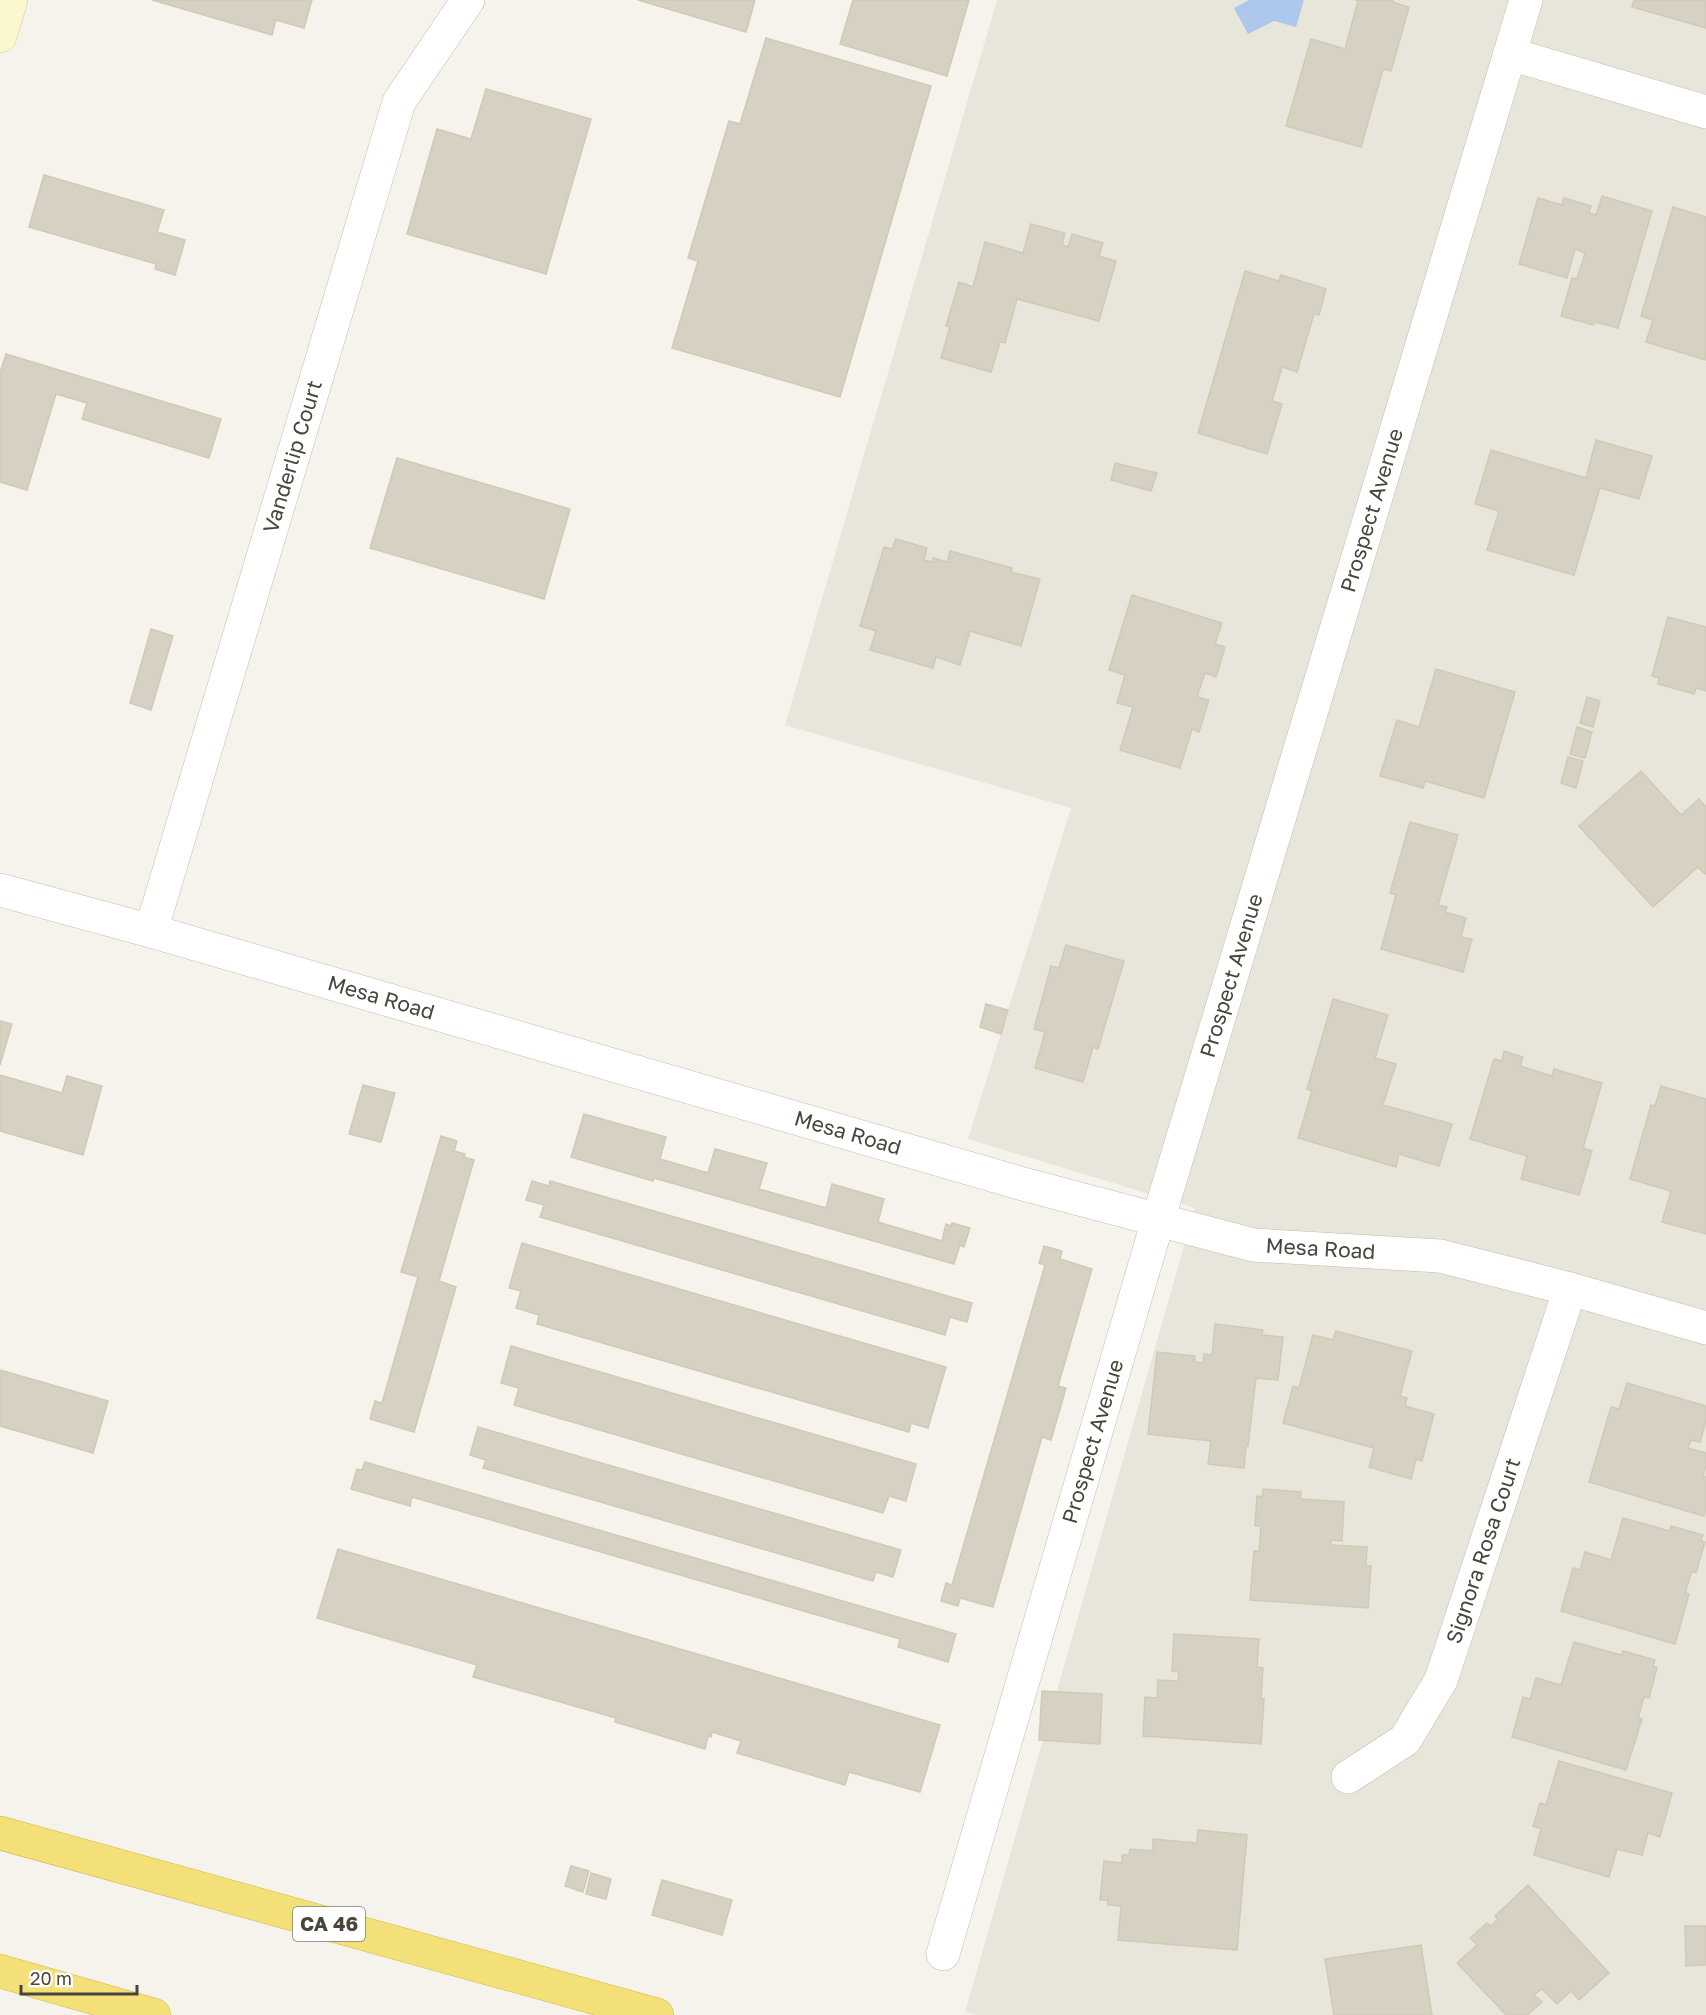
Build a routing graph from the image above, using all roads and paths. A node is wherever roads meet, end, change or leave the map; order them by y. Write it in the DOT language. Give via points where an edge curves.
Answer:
graph roads {
  1 [pos="11,0"];
  2 [pos="468,0"];
  3 [pos="1526,0"];
  4 [pos="0,36"];
  5 [pos="1510,54"];
  6 [pos="1706,112"];
  7 [pos="0,890"];
  8 [pos="151,931"];
  9 [pos="1158,1220"];
  10 [pos="1570,1289"];
  11 [pos="1706,1328"];
  12 [pos="1348,1777"];
  13 [pos="0,1833"];
  14 [pos="943,1954"];
  15 [pos="0,1971"];
  16 [pos="154,2015"];
  17 [pos="657,2015"];
  1 -- 4 [label="main road"];
  2 -- 8 [label="street, Vanderlip Court" via="399,102"];
  3 -- 5 [label="street, Prospect Avenue"];
  5 -- 6 [label="street"];
  5 -- 9 [label="street, Prospect Avenue"];
  7 -- 8 [label="street, Mesa Road"];
  8 -- 9 [label="street, Mesa Road"];
  9 -- 10 [label="street, Mesa Road" via="1254,1245 1440,1256"];
  9 -- 14 [label="street, Prospect Avenue"];
  10 -- 11 [label="street, Mesa Road"];
  10 -- 12 [label="street, Signora Rosa Court" via="1441,1680 1405,1740"];
  13 -- 17 [label="highway, CA 46"];
  15 -- 16 [label="highway"];
}
